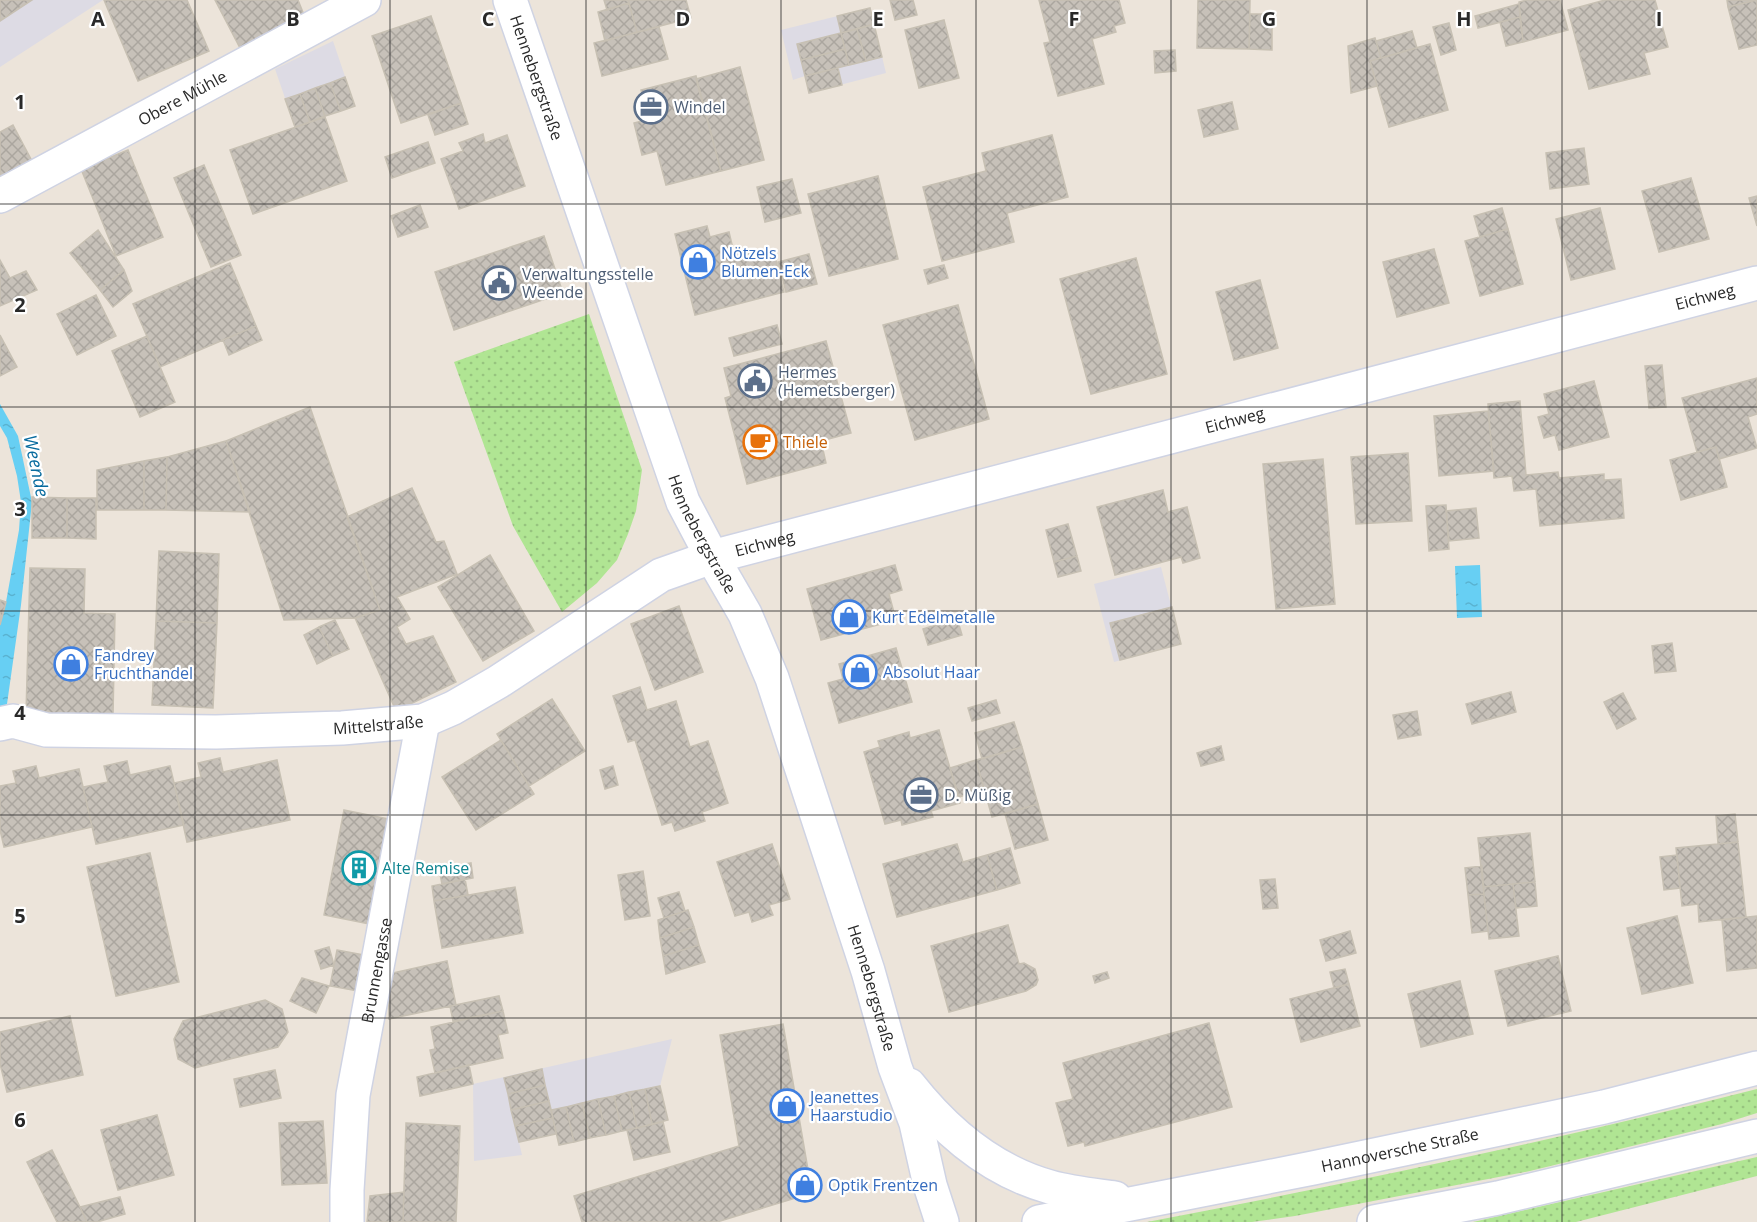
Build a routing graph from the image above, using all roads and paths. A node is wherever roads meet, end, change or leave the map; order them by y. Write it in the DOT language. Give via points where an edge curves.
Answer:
graph roads {
  1 [pos="364,0"];
  2 [pos="510,0"];
  3 [pos="0,195"];
  4 [pos="1757,284"];
  5 [pos="712,557"];
  6 [pos="423,721"];
  7 [pos="6,722"];
  8 [pos="895,1067"];
  9 [pos="1757,1068"];
  10 [pos="1757,1136"];
  11 [pos="1138,1202"];
  12 [pos="347,1222"];
  13 [pos="926,1222"];
  14 [pos="942,1222"];
  15 [pos="1039,1222"];
  16 [pos="1374,1222"];
  1 -- 3 [label="street, Obere Mühle"];
  2 -- 5 [label="street, Hennebergstraße" via="658,435 683,502"];
  4 -- 5 [label="street, Eichweg"];
  5 -- 6 [label="street, Mittelstraße" via="661,576 498,682"];
  5 -- 8 [label="street, Hennebergstraße" via="745,614 772,678 868,971"];
  6 -- 7 [label="street, Mittelstraße" via="216,732 45,730"];
  6 -- 12 [label="street, Brunnengasse" via="353,1095"];
  8 -- 11 [label="street" via="946,1127 1000,1166 1053,1188"];
  8 -- 13 [label="street, Hennebergstraße" via="912,1168"];
  8 -- 14 [label="street, Hennebergstraße" via="916,1124"];
  9 -- 11 [label="street, Hannoversche Straße" via="1604,1107"];
  10 -- 16 [label="street" via="1498,1198"];
  11 -- 15 [label="street, Hannoversche Straße"];
}
